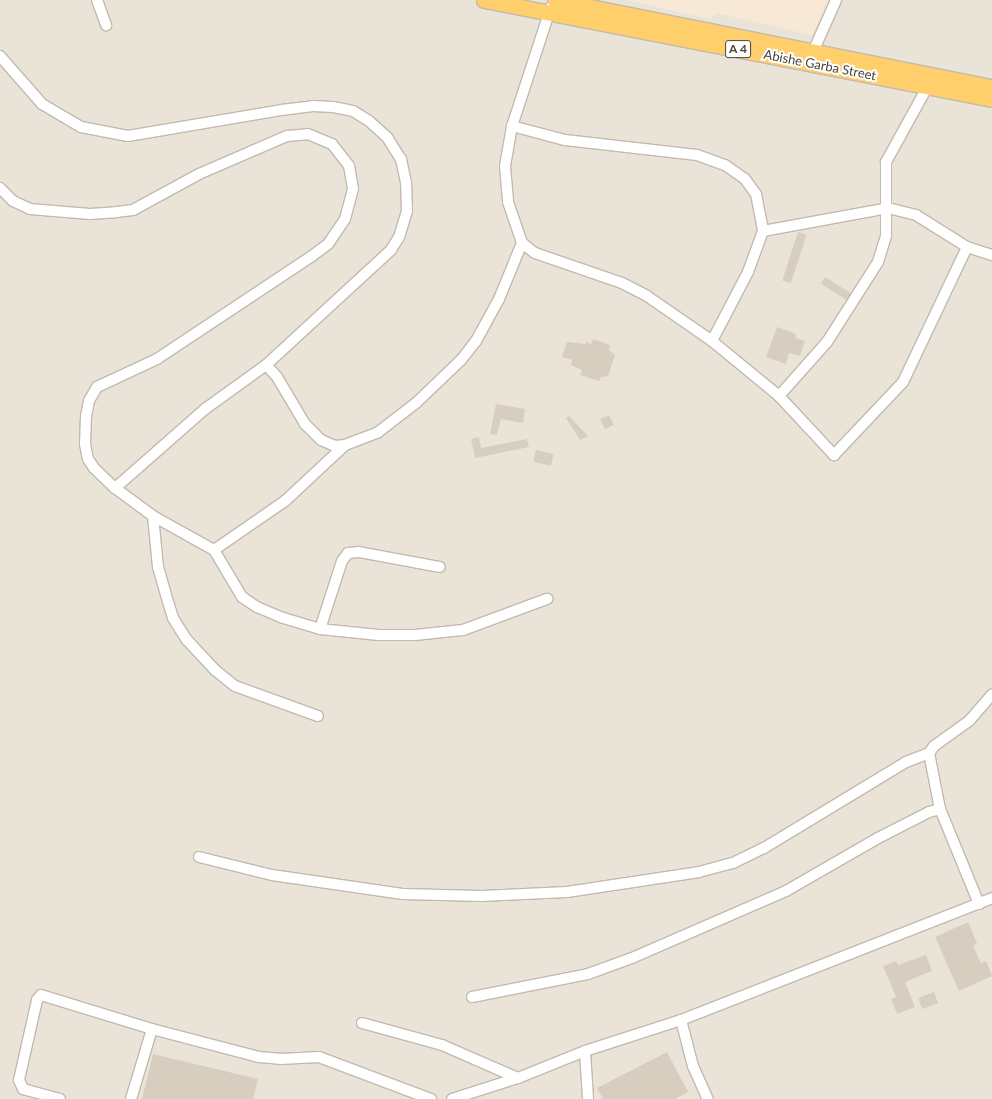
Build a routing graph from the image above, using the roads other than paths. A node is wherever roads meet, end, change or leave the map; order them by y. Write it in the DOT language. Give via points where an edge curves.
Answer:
graph roads {
  1 [pos="97,0"];
  2 [pos="484,0"];
  3 [pos="836,0"];
  4 [pos="587,3"];
  5 [pos="553,4"];
  6 [pos="106,25"];
  7 [pos="813,52"];
  8 [pos="0,56"];
  9 [pos="928,86"];
  10 [pos="992,87"];
  11 [pos="992,99"];
  12 [pos="512,126"];
  13 [pos="0,188"];
  14 [pos="888,208"];
  15 [pos="763,231"];
  16 [pos="522,243"];
  17 [pos="967,247"];
  18 [pos="992,255"];
  19 [pos="712,341"];
  20 [pos="266,365"];
  21 [pos="779,396"];
  22 [pos="345,445"];
  23 [pos="115,488"];
  24 [pos="153,516"];
  25 [pos="214,550"];
  26 [pos="440,566"];
  27 [pos="547,599"];
  28 [pos="320,629"];
  29 [pos="992,695"];
  30 [pos="318,716"];
  31 [pos="929,754"];
  32 [pos="940,809"];
  33 [pos="199,857"];
  34 [pos="992,898"];
  35 [pos="980,904"];
  36 [pos="472,997"];
  37 [pos="681,1020"];
  38 [pos="362,1023"];
  39 [pos="152,1030"];
  40 [pos="585,1051"];
  41 [pos="518,1078"];
  42 [pos="60,1099"];
  43 [pos="131,1099"];
  44 [pos="431,1099"];
  45 [pos="452,1099"];
  46 [pos="588,1099"];
  47 [pos="708,1099"];
  1 -- 6 [label="street"];
  2 -- 5 [label="highway, Abishe Garba Street / A 4"];
  3 -- 7 [label="street"];
  4 -- 5 [label="highway, Abishe Garba Street / A 4"];
  4 -- 7 [label="highway, Abishe Garba Street / A 4"];
  5 -- 9 [label="highway, Abishe Garba Street / A 4"];
  5 -- 12 [label="street"];
  7 -- 10 [label="highway, Abishe Garba Street / A 4"];
  8 -- 20 [label="street" via="42,104 81,127 104,132 128,136 313,106 353,111 387,137 401,159 406,182 407,211 399,237 391,250"];
  9 -- 11 [label="highway, Abishe Garba Street / A 4"];
  9 -- 14 [label="street" via="886,162 884,178"];
  12 -- 15 [label="street" via="566,140 686,152 712,159 738,172 752,186 760,207"];
  12 -- 16 [label="street" via="505,166 506,188 512,218"];
  13 -- 23 [label="street" via="13,201 30,209 90,214 133,210 199,174 296,134 308,134 332,144 349,166 353,176 351,203 345,219 328,244 157,358 104,382 92,393 86,416 85,444 88,459"];
  14 -- 15 [label="street"];
  14 -- 17 [label="street" via="930,222"];
  14 -- 21 [label="street" via="884,245 878,262 828,342"];
  15 -- 19 [label="street" via="748,272"];
  16 -- 19 [label="street" via="527,249 546,258 630,287"];
  16 -- 22 [label="street" via="495,306 476,341 460,360 416,404 387,427"];
  17 -- 18 [label="street"];
  17 -- 21 [label="street" via="903,382 834,455"];
  19 -- 21 [label="street"];
  20 -- 22 [label="street" via="313,433 328,443"];
  20 -- 23 [label="street" via="205,409"];
  22 -- 25 [label="street" via="285,501"];
  23 -- 24 [label="street"];
  24 -- 25 [label="street"];
  24 -- 30 [label="street" via="158,566 174,618 187,640 215,670 235,686"];
  25 -- 28 [label="street" via="242,597 257,607"];
  26 -- 28 [label="street" via="359,552 348,553 342,561"];
  27 -- 28 [label="street" via="481,625 439,634 398,636"];
  29 -- 31 [label="street" via="969,721 934,746"];
  31 -- 32 [label="street"];
  31 -- 33 [label="street" via="906,762 764,848 733,863 699,872 566,892 468,896 403,894 272,875"];
  32 -- 35 [label="street"];
  32 -- 36 [label="street" via="878,838 786,891 632,958 588,974"];
  34 -- 35 [label="street"];
  35 -- 37 [label="street"];
  37 -- 40 [label="street"];
  37 -- 47 [label="street" via="693,1066"];
  38 -- 41 [label="street" via="442,1045"];
  39 -- 42 [label="street" via="41,995 37,1000 19,1080 23,1089"];
  39 -- 43 [label="street"];
  39 -- 44 [label="street" via="259,1057 319,1057"];
  40 -- 41 [label="street"];
  40 -- 46 [label="street"];
  41 -- 45 [label="street"];
}
